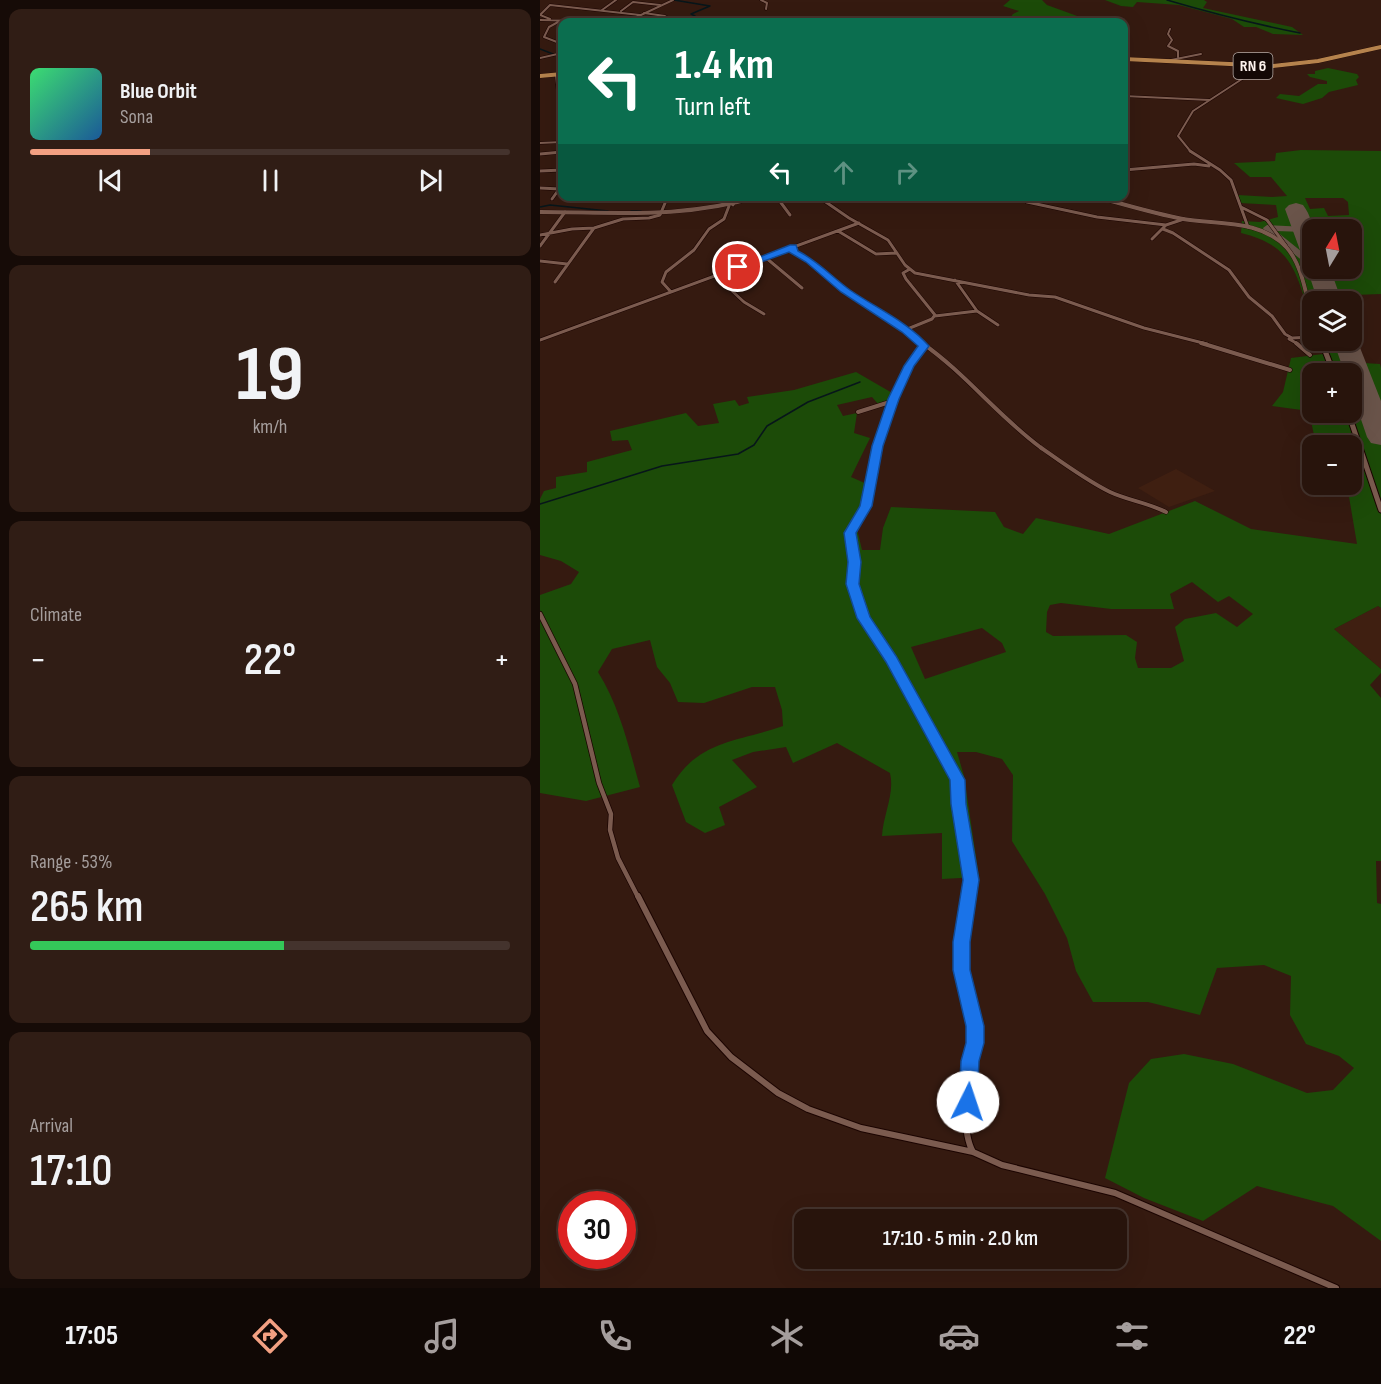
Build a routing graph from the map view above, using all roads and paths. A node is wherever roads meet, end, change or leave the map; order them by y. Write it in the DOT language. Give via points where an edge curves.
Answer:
graph roads {
  1 [pos="616,0"];
  2 [pos="671,0"];
  3 [pos="761,0"];
  4 [pos="660,5"];
  5 [pos="582,9"];
  6 [pos="766,9"];
  7 [pos="602,10"];
  8 [pos="620,12"];
  9 [pos="644,13"];
  10 [pos="640,15"];
  11 [pos="665,16"];
  12 [pos="575,18"];
  13 [pos="597,18"];
  14 [pos="634,18"];
  15 [pos="661,18"];
  16 [pos="668,18"];
  17 [pos="558,20"];
  18 [pos="540,21"];
  19 [pos="553,21"];
  20 [pos="558,22"];
  21 [pos="1170,29"];
  22 [pos="558,42"];
  23 [pos="1381,47"];
  24 [pos="558,54"];
  25 [pos="1201,54"];
  26 [pos="1178,57"];
  27 [pos="540,58"];
  28 [pos="1305,58"];
  29 [pos="1128,59"];
  30 [pos="1164,62"];
  31 [pos="1312,62"];
  32 [pos="1252,68"];
  33 [pos="556,75"];
  34 [pos="540,76"];
  35 [pos="558,92"];
  36 [pos="1128,96"];
  37 [pos="1209,100"];
  38 [pos="540,143"];
  39 [pos="558,143"];
  40 [pos="558,152"];
  41 [pos="540,154"];
  42 [pos="1201,159"];
  43 [pos="1194,164"];
  44 [pos="1214,167"];
  45 [pos="558,170"];
  46 [pos="1128,170"];
  47 [pos="540,171"];
  48 [pos="540,188"];
  49 [pos="558,189"];
  50 [pos="558,192"];
  51 [pos="552,199"];
  52 [pos="666,201"];
  53 [pos="734,201"];
  54 [pos="745,201"];
  55 [pos="780,201"];
  56 [pos="826,201"];
  57 [pos="1026,201"];
  58 [pos="1113,201"];
  59 [pos="731,206"];
  60 [pos="1241,207"];
  61 [pos="540,212"];
  62 [pos="565,212"];
  63 [pos="661,214"];
  64 [pos="790,215"];
  65 [pos="1185,219"];
  66 [pos="859,223"];
  67 [pos="1166,225"];
  68 [pos="1248,227"];
  69 [pos="594,228"];
  70 [pos="1162,230"];
  71 [pos="838,231"];
  72 [pos="551,232"];
  73 [pos="540,235"];
  74 [pos="1152,239"];
  75 [pos="540,246"];
  76 [pos="1286,246"];
  77 [pos="793,247"];
  78 [pos="897,253"];
  79 [pos="765,257"];
  80 [pos="540,261"];
  81 [pos="567,264"];
  82 [pos="910,269"];
  83 [pos="716,276"];
  84 [pos="955,280"];
  85 [pos="555,282"];
  86 [pos="802,288"];
  87 [pos="1304,291"];
  88 [pos="671,292"];
  89 [pos="977,311"];
  90 [pos="764,314"];
  91 [pos="935,316"];
  92 [pos="998,325"];
  93 [pos="905,330"];
  94 [pos="1292,338"];
  95 [pos="1302,338"];
  96 [pos="540,339"];
  97 [pos="924,346"];
  98 [pos="1310,355"];
  99 [pos="1290,370"];
  100 [pos="893,401"];
  101 [pos="858,412"];
  102 [pos="1352,423"];
  103 [pos="1381,510"];
  104 [pos="1166,512"];
  105 [pos="540,614"];
  106 [pos="973,1152"];
  107 [pos="1336,1288"];
  1 -- 7 [label="street"];
  2 -- 4 [label="street"];
  3 -- 6 [label="street" via="767,3"];
  4 -- 8 [label="street" via="633,2"];
  4 -- 9 [label="street"];
  5 -- 7 [label="street"];
  5 -- 12 [label="street"];
  5 -- 19 [label="street" via="550,5 540,15"];
  7 -- 8 [label="street"];
  8 -- 10 [label="street"];
  8 -- 13 [label="street" via="604,13"];
  9 -- 10 [label="street"];
  9 -- 11 [label="street"];
  10 -- 14 [label="street"];
  11 -- 15 [label="street"];
  11 -- 16 [label="street"];
  17 -- 19 [label="street"];
  18 -- 19 [label="street"];
  20 -- 22 [label="street" via="549,27 544,37"];
  21 -- 26 [label="street" via="1172,40 1168,45 1178,51"];
  23 -- 31 [label="main road, RN 6"];
  24 -- 27 [label="street"];
  25 -- 26 [label="street"];
  26 -- 30 [label="street"];
  28 -- 31 [label="street"];
  29 -- 30 [label="main road, RN 6"];
  30 -- 32 [label="main road, RN 6"];
  31 -- 32 [label="main road, RN 6"];
  32 -- 37 [label="street"];
  33 -- 34 [label="main road"];
  33 -- 35 [label="street"];
  36 -- 37 [label="street"];
  37 -- 42 [label="street" via="1193,111 1178,136"];
  38 -- 39 [label="street"];
  40 -- 41 [label="street"];
  42 -- 43 [label="street"];
  42 -- 44 [label="street"];
  43 -- 44 [label="street"];
  43 -- 46 [label="street"];
  44 -- 60 [label="street" via="1230,179"];
  45 -- 47 [label="street"];
  48 -- 49 [label="street"];
  50 -- 51 [label="street"];
  52 -- 63 [label="street"];
  53 -- 59 [label="street"];
  54 -- 59 [label="main road"];
  55 -- 64 [label="street"];
  56 -- 66 [label="street"];
  57 -- 67 [label="street" via="1097,217"];
  58 -- 65 [label="main road"];
  59 -- 63 [label="main road" via="689,214"];
  59 -- 88 [label="street" via="724,219 709,229 694,250 663,275 662,282"];
  60 -- 68 [label="street"];
  60 -- 76 [label="street" via="1267,220"];
  61 -- 62 [label="main road"];
  62 -- 63 [label="main road"];
  62 -- 72 [label="street"];
  63 -- 69 [label="street"];
  65 -- 67 [label="street"];
  65 -- 68 [label="main road"];
  66 -- 71 [label="street"];
  66 -- 78 [label="street" via="890,241"];
  67 -- 70 [label="street"];
  68 -- 76 [label="main road"];
  69 -- 72 [label="street"];
  69 -- 81 [label="street"];
  70 -- 74 [label="street"];
  70 -- 94 [label="street" via="1173,233 1229,270 1249,297"];
  71 -- 77 [label="street"];
  71 -- 78 [label="street" via="876,254"];
  72 -- 73 [label="street"];
  72 -- 75 [label="street"];
  76 -- 87 [label="main road" via="1295,260"];
  77 -- 79 [label="street"];
  77 -- 93 [label="street" via="793,252 809,260 844,290"];
  78 -- 82 [label="street"];
  79 -- 83 [label="street"];
  79 -- 86 [label="street"];
  80 -- 81 [label="street"];
  81 -- 85 [label="street"];
  82 -- 84 [label="street"];
  82 -- 91 [label="street" via="903,273 907,283 923,297"];
  83 -- 88 [label="street"];
  83 -- 90 [label="street" via="744,302"];
  84 -- 89 [label="street"];
  84 -- 99 [label="street" via="1055,297 1144,328"];
  88 -- 96 [label="street"];
  89 -- 91 [label="street"];
  89 -- 92 [label="street"];
  91 -- 93 [label="street"];
  93 -- 97 [label="street"];
  94 -- 95 [label="street"];
  94 -- 98 [label="street" via="1289,339"];
  97 -- 100 [label="street" via="909,366"];
  97 -- 104 [label="street" via="1040,447 1110,492"];
  100 -- 101 [label="street"];
  100 -- 106 [label="street" via="877,446 866,506 850,533 855,562 853,584 864,618 892,660 957,780 971,880 961,942 961,970 975,1026 966,1128"];
  102 -- 103 [label="main road"];
  105 -- 106 [label="street" via="575,684 599,783 611,814 610,830 618,858 711,1035 731,1057 793,1102 861,1128"];
  106 -- 107 [label="street" via="1002,1165 1114,1193"];
}
